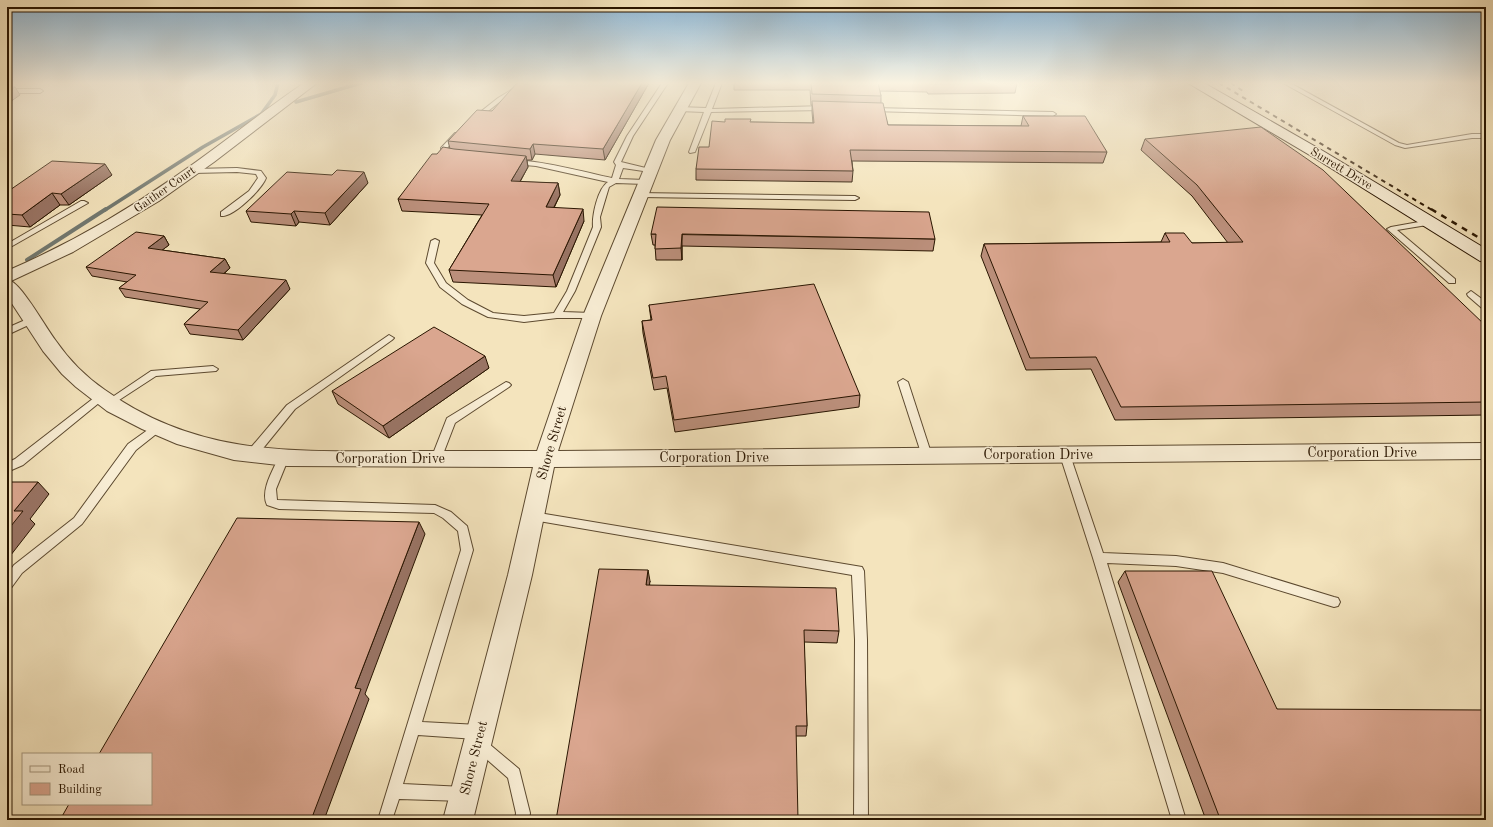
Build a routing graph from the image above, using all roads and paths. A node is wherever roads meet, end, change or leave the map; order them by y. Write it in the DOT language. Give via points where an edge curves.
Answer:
graph roads {
  1 [pos="259,122"];
  2 [pos="472,122"];
  3 [pos="640,122"];
  4 [pos="673,122"];
  5 [pos="704,122"];
  6 [pos="1260,122"];
  7 [pos="1356,122"];
  8 [pos="1486,136"];
  9 [pos="692,152"];
  10 [pos="457,157"];
  11 [pos="505,161"];
  12 [pos="620,165"];
  13 [pos="192,171"];
  14 [pos="615,180"];
  15 [pos="645,182"];
  16 [pos="856,198"];
  17 [pos="84,204"];
  18 [pos="224,214"];
  19 [pos="1430,222"];
  20 [pos="435,241"];
  21 [pos="7,247"];
  22 [pos="1486,257"];
  23 [pos="7,277"];
  24 [pos="1452,281"];
  25 [pos="7,285"];
  26 [pos="1471,294"];
  27 [pos="1486,308"];
  28 [pos="557,315"];
  29 [pos="592,316"];
  30 [pos="32,320"];
  31 [pos="7,332"];
  32 [pos="389,338"];
  33 [pos="212,369"];
  34 [pos="903,382"];
  35 [pos="506,385"];
  36 [pos="106,399"];
  37 [pos="156,428"];
  38 [pos="1486,451"];
  39 [pos="252,454"];
  40 [pos="1065,455"];
  41 [pos="927,456"];
  42 [pos="284,457"];
  43 [pos="436,459"];
  44 [pos="545,459"];
  45 [pos="7,468"];
  46 [pos="533,516"];
  47 [pos="1099,558"];
  48 [pos="7,584"];
  49 [pos="1334,602"];
  50 [pos="413,728"];
  51 [pos="480,737"];
  52 [pos="394,791"];
  53 [pos="465,794"];
  54 [pos="385,820"];
  55 [pos="458,820"];
  56 [pos="522,820"];
  57 [pos="861,820"];
  58 [pos="1179,820"];
  1 -- 13 [label="street, Gaither Court"];
  2 -- 10 [label="lane" via="444,148 444,153 448,156"];
  3 -- 12 [label="lane" via="617,162"];
  4 -- 15 [label="street, Shore Street"];
  5 -- 9 [label="lane"];
  6 -- 19 [label="street, Surrett Drive"];
  7 -- 8 [label="lane" via="1397,144 1407,146"];
  11 -- 14 [label="lane" via="536,164"];
  12 -- 14 [label="lane"];
  12 -- 15 [label="lane"];
  13 -- 18 [label="lane" via="259,172 262,182"];
  13 -- 23 [label="street, Gaither Court" via="87,240"];
  14 -- 15 [label="lane"];
  14 -- 28 [label="lane" via="606,186 596,217 597,227 571,291"];
  15 -- 16 [label="lane"];
  15 -- 29 [label="street, Shore Street"];
  17 -- 21 [label="lane"];
  19 -- 22 [label="street, Surrett Drive"];
  19 -- 24 [label="lane" via="1391,229"];
  20 -- 28 [label="lane" via="430,263 443,285 465,302 491,315 524,319"];
  25 -- 30 [label="street, Corporation Drive"];
  26 -- 27 [label="lane"];
  28 -- 29 [label="lane"];
  29 -- 44 [label="street, Shore Street"];
  30 -- 31 [label="lane"];
  30 -- 36 [label="street, Corporation Drive" via="59,359 84,383"];
  32 -- 39 [label="lane" via="291,407"];
  33 -- 36 [label="lane" via="154,373"];
  34 -- 41 [label="lane"];
  35 -- 43 [label="lane" via="451,421"];
  36 -- 37 [label="street, Corporation Drive"];
  36 -- 45 [label="lane"];
  37 -- 39 [label="street, Corporation Drive" via="209,446"];
  37 -- 48 [label="lane" via="132,447 78,521 18,569"];
  38 -- 40 [label="street, Corporation Drive"];
  39 -- 42 [label="street, Corporation Drive"];
  40 -- 41 [label="street, Corporation Drive"];
  40 -- 47 [label="lane"];
  41 -- 44 [label="street, Corporation Drive"];
  42 -- 43 [label="street, Corporation Drive"];
  42 -- 50 [label="lane" via="271,489 271,502 279,505 435,509 447,515 463,529 467,550"];
  43 -- 44 [label="street, Corporation Drive"];
  44 -- 46 [label="street, Shore Street"];
  46 -- 51 [label="street, Shore Street"];
  46 -- 57 [label="lane" via="858,571 861,640"];
  47 -- 49 [label="lane" via="1176,561 1223,568"];
  47 -- 58 [label="lane"];
  50 -- 51 [label="lane"];
  50 -- 52 [label="lane"];
  51 -- 53 [label="street, Shore Street"];
  51 -- 56 [label="lane" via="514,774 523,813"];
  52 -- 53 [label="lane"];
  52 -- 54 [label="lane"];
  53 -- 55 [label="street, Shore Street"];
}
